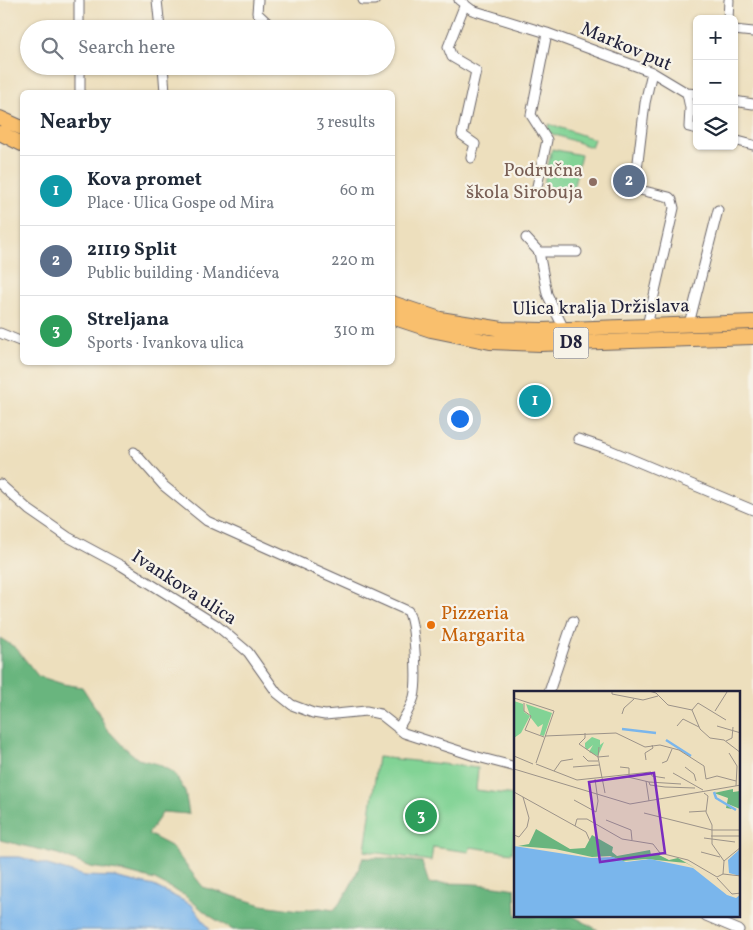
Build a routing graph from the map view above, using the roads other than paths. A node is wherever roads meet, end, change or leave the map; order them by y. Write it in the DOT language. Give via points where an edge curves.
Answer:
graph roads {
  1 [pos="79,0"];
  2 [pos="157,0"];
  3 [pos="258,0"];
  4 [pos="363,0"];
  5 [pos="375,0"];
  6 [pos="729,0"];
  7 [pos="462,2"];
  8 [pos="728,15"];
  9 [pos="79,20"];
  10 [pos="159,20"];
  11 [pos="264,20"];
  12 [pos="738,30"];
  13 [pos="753,32"];
  14 [pos="547,33"];
  15 [pos="652,72"];
  16 [pos="80,75"];
  17 [pos="164,75"];
  18 [pos="80,89"];
  19 [pos="165,90"];
  20 [pos="692,93"];
  21 [pos="738,102"];
  22 [pos="753,104"];
  23 [pos="0,118"];
  24 [pos="20,127"];
  25 [pos="693,128"];
  26 [pos="0,133"];
  27 [pos="738,141"];
  28 [pos="20,143"];
  29 [pos="753,145"];
  30 [pos="471,158"];
  31 [pos="536,191"];
  32 [pos="718,210"];
  33 [pos="526,238"];
  34 [pos="538,252"];
  35 [pos="577,252"];
  36 [pos="395,304"];
  37 [pos="395,317"];
  38 [pos="753,322"];
  39 [pos="689,324"];
  40 [pos="647,326"];
  41 [pos="564,330"];
  42 [pos="0,333"];
  43 [pos="753,337"];
  44 [pos="20,341"];
  45 [pos="578,439"];
  46 [pos="134,452"];
  47 [pos="0,484"];
  48 [pos="753,510"];
  49 [pos="572,622"];
  50 [pos="549,691"];
  51 [pos="398,729"];
  52 [pos="514,766"];
  53 [pos="711,918"];
  54 [pos="739,930"];
  1 -- 9 [label="street"];
  2 -- 10 [label="street"];
  3 -- 11 [label="street" via="257,13"];
  4 -- 5 [label="street"];
  6 -- 8 [label="street"];
  7 -- 14 [label="street, Markov put" via="472,10"];
  7 -- 30 [label="street" via="464,10 448,47 452,57 476,71 462,135 475,144"];
  12 -- 13 [label="street"];
  14 -- 15 [label="street, Markov put"];
  14 -- 31 [label="street" via="531,115 547,140"];
  15 -- 20 [label="street, Markov put"];
  15 -- 40 [label="street" via="635,187 668,197 674,208"];
  16 -- 18 [label="street"];
  17 -- 19 [label="street"];
  20 -- 25 [label="street" via="689,127"];
  21 -- 22 [label="street"];
  23 -- 24 [label="highway"];
  26 -- 28 [label="highway"];
  27 -- 29 [label="street"];
  32 -- 39 [label="street"];
  33 -- 34 [label="street"];
  34 -- 35 [label="street"];
  34 -- 41 [label="street" via="548,294"];
  36 -- 41 [label="highway, Ulica kralja Držislava / D8" via="462,323 502,329"];
  37 -- 43 [label="highway, Ulica kralja Držislava / D8" via="431,330 490,342 540,344"];
  38 -- 39 [label="highway, Ulica kralja Držislava / D8"];
  39 -- 40 [label="highway, Ulica kralja Držislava / D8"];
  40 -- 41 [label="highway, Ulica kralja Držislava / D8"];
  42 -- 44 [label="street"];
  45 -- 48 [label="street"];
  46 -- 51 [label="street" via="164,486 207,521 408,611 413,626 416,684 413,699"];
  47 -- 51 [label="street, Ivankova ulica" via="29,510 68,537 122,566 215,624 248,652 277,693 292,705 325,715 366,711 380,714"];
  49 -- 50 [label="street"];
  51 -- 52 [label="street, Ivankova ulica"];
  53 -- 54 [label="street"];
}
